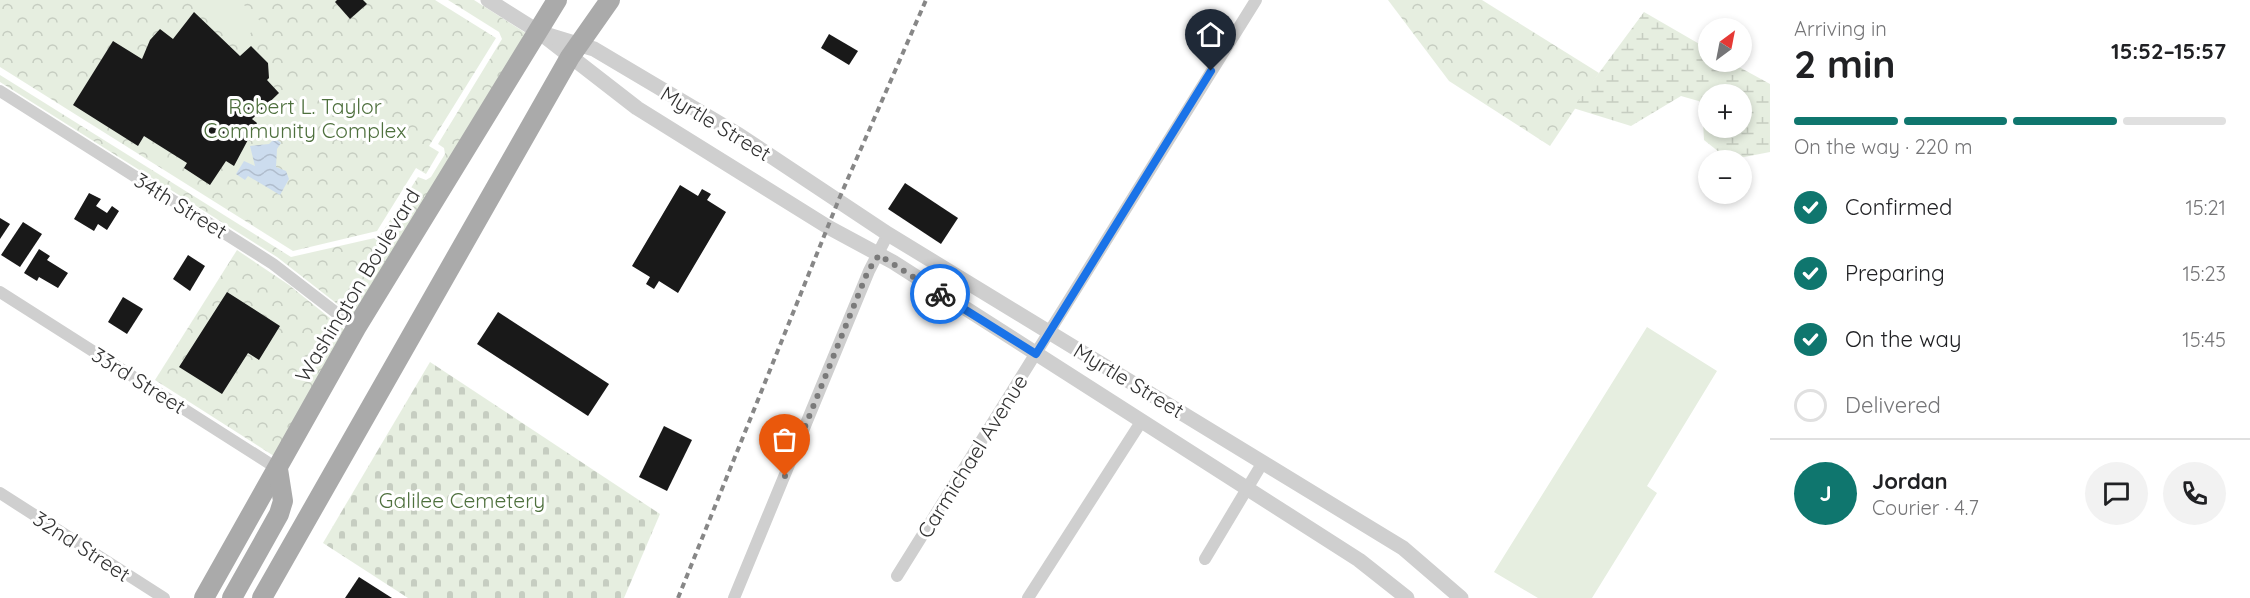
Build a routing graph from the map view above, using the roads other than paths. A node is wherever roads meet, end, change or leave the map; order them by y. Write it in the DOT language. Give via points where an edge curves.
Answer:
graph roads {
  1 [pos="488,0"];
  2 [pos="557,0"];
  3 [pos="610,0"];
  4 [pos="1256,0"];
  5 [pos="539,32"];
  6 [pos="574,50"];
  7 [pos="0,91"];
  8 [pos="888,234"];
  9 [pos="879,255"];
  10 [pos="0,292"];
  11 [pos="356,328"];
  12 [pos="1050,332"];
  13 [pos="1036,354"];
  14 [pos="1141,422"];
  15 [pos="1263,462"];
  16 [pos="278,469"];
  17 [pos="1246,490"];
  18 [pos="0,493"];
  19 [pos="1205,559"];
  20 [pos="897,576"];
  21 [pos="164,598"];
  22 [pos="204,598"];
  23 [pos="232,598"];
  24 [pos="262,598"];
  25 [pos="734,598"];
  26 [pos="1028,598"];
  27 [pos="1407,598"];
  28 [pos="1461,598"];
  1 -- 5 [label="street, Myrtle Street"];
  2 -- 5 [label="main road, Washington Boulevard"];
  3 -- 6 [label="main road"];
  4 -- 12 [label="street, Carmichael Avenue"];
  5 -- 6 [label="street, Myrtle Street"];
  5 -- 11 [label="main road, Washington Boulevard"];
  6 -- 8 [label="street, Myrtle Street" via="594,48 739,135"];
  6 -- 9 [label="street, Myrtle Street" via="637,108"];
  6 -- 24 [label="main road"];
  7 -- 11 [label="street, 34th Street" via="273,264"];
  8 -- 9 [label="street"];
  8 -- 12 [label="street, Myrtle Street"];
  9 -- 13 [label="street, Myrtle Street"];
  9 -- 25 [label="street" via="868,271"];
  10 -- 16 [label="street, 33rd Street"];
  11 -- 16 [label="main road, Washington Boulevard"];
  12 -- 13 [label="street, Carmichael Avenue"];
  12 -- 15 [label="street, Myrtle Street"];
  13 -- 14 [label="street, Myrtle Street"];
  13 -- 20 [label="street, Carmichael Avenue"];
  14 -- 17 [label="street, Myrtle Street"];
  14 -- 26 [label="street"];
  15 -- 17 [label="street"];
  15 -- 28 [label="street, Myrtle Street" via="1403,548"];
  16 -- 22 [label="main road, Washington Boulevard"];
  16 -- 23 [label="main road" via="283,501 279,514"];
  17 -- 19 [label="street"];
  17 -- 27 [label="street, Myrtle Street" via="1359,560"];
  18 -- 21 [label="street, 32nd Street"];
}
